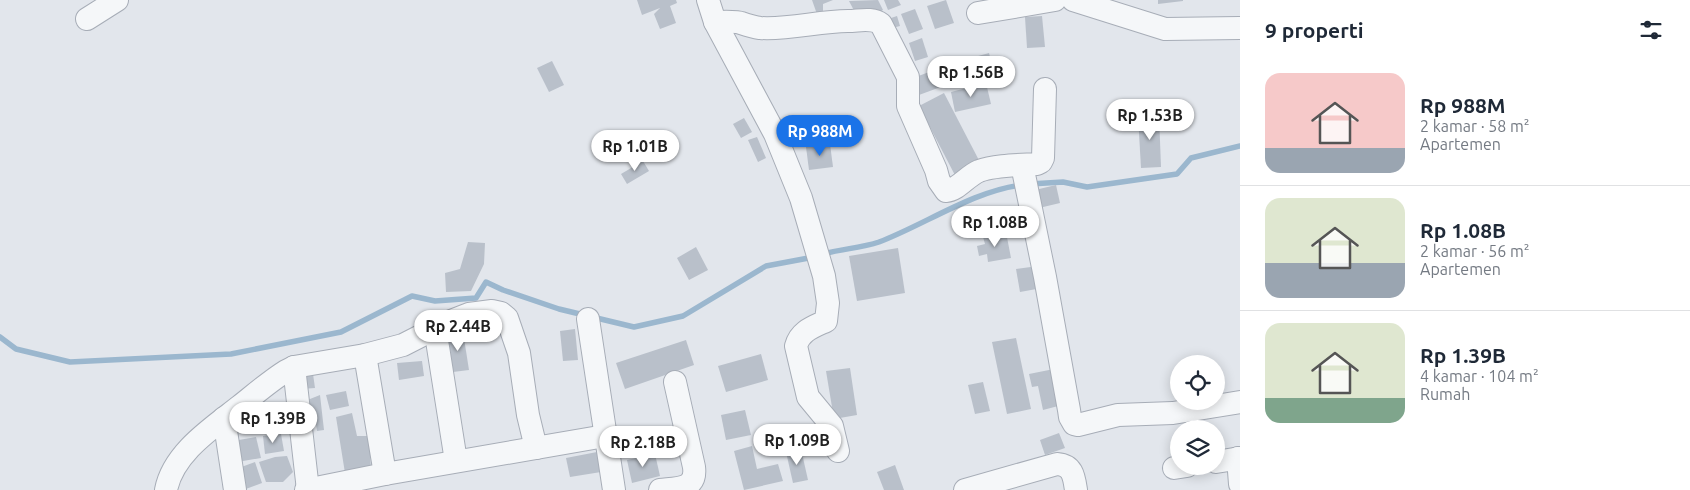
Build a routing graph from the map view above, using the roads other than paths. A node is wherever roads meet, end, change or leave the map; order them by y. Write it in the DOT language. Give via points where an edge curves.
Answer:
graph roads {
  1 [pos="117,0"];
  2 [pos="708,0"];
  3 [pos="1055,0"];
  4 [pos="1073,0"];
  5 [pos="1109,5"];
  6 [pos="978,13"];
  7 [pos="86,19"];
  8 [pos="715,22"];
  9 [pos="1240,28"];
  10 [pos="1044,89"];
  11 [pos="1022,165"];
  12 [pos="588,319"];
  13 [pos="435,328"];
  14 [pos="365,355"];
  15 [pos="294,367"];
  16 [pos="675,382"];
  17 [pos="1240,402"];
  18 [pos="224,418"];
  19 [pos="605,436"];
  20 [pos="536,448"];
  21 [pos="838,452"];
  22 [pos="1239,458"];
  23 [pos="1225,460"];
  24 [pos="456,462"];
  25 [pos="385,474"];
  26 [pos="1240,484"];
  27 [pos="166,490"];
  28 [pos="235,490"];
  29 [pos="307,490"];
  30 [pos="614,490"];
  31 [pos="660,490"];
  32 [pos="965,490"];
  33 [pos="1076,490"];
  1 -- 7 [label="street"];
  2 -- 8 [label="street"];
  3 -- 6 [label="street"];
  4 -- 5 [label="street"];
  5 -- 9 [label="street" via="1146,24 1165,29"];
  8 -- 11 [label="street" via="740,22 758,28 829,21 870,19 878,22 908,78 908,106 944,190 950,191 981,170"];
  8 -- 21 [label="street" via="775,134 802,198 822,267 828,303 826,321 806,330 798,338 796,346 808,397 832,426"];
  10 -- 11 [label="street" via="1043,161"];
  11 -- 17 [label="street" via="1074,424 1118,415 1173,413"];
  12 -- 19 [label="street"];
  13 -- 14 [label="street" via="403,345"];
  13 -- 20 [label="street" via="468,314 482,312 501,313 508,318 519,353"];
  13 -- 24 [label="street"];
  14 -- 15 [label="street"];
  14 -- 25 [label="street"];
  15 -- 18 [label="street"];
  15 -- 29 [label="street"];
  16 -- 31 [label="street" via="695,478 684,486"];
  18 -- 27 [label="street" via="181,458 168,479"];
  18 -- 28 [label="street"];
  19 -- 20 [label="street"];
  19 -- 30 [label="street"];
  20 -- 24 [label="street"];
  22 -- 23 [label="street"];
  22 -- 26 [label="street"];
  24 -- 25 [label="street"];
  25 -- 29 [label="street"];
  32 -- 33 [label="street" via="1064,464 1074,476"];
}
